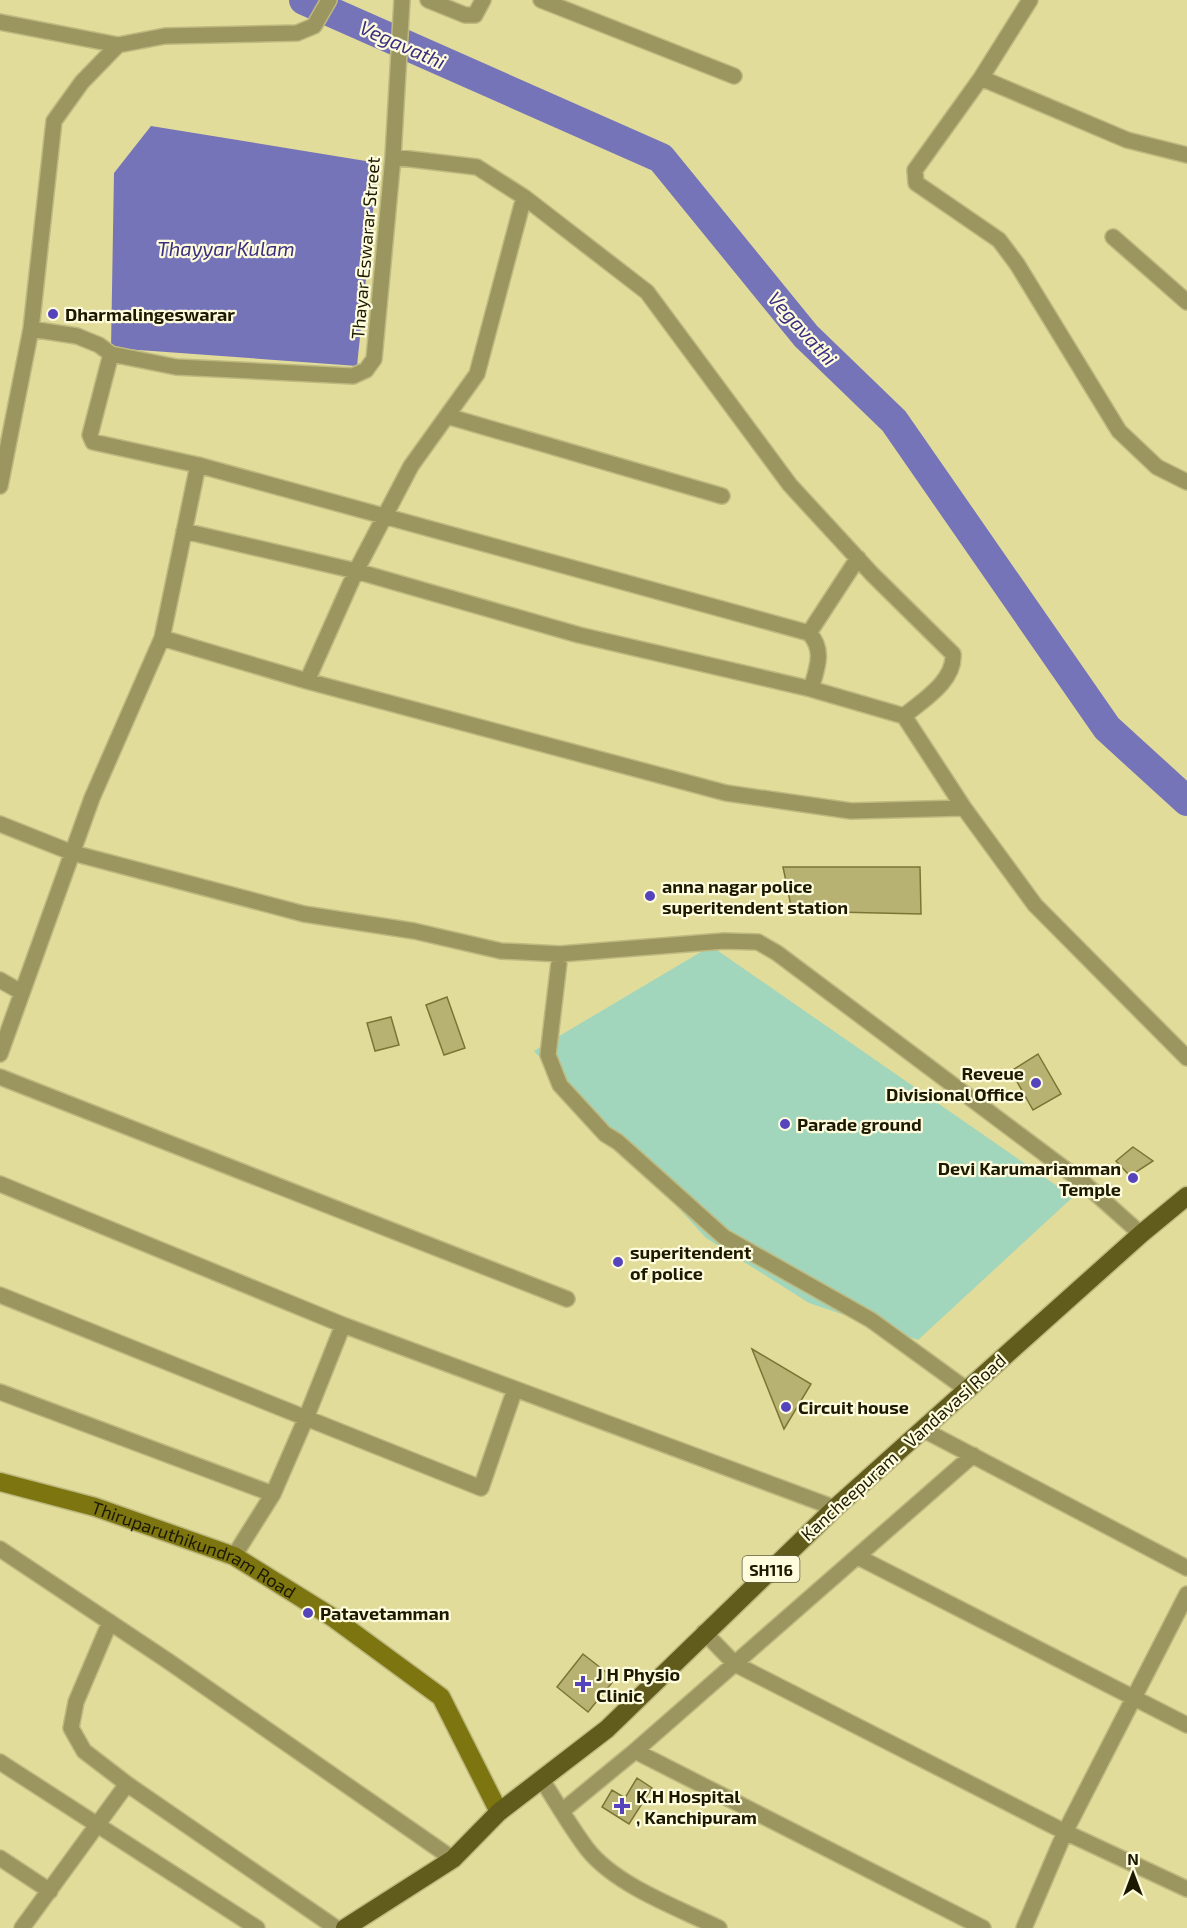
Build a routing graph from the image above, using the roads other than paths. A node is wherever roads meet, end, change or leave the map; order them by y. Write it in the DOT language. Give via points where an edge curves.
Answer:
graph roads {
  1 [pos="329,0"];
  2 [pos="428,0"];
  3 [pos="483,0"];
  4 [pos="541,0"];
  5 [pos="1030,0"];
  6 [pos="403,5"];
  7 [pos="0,22"];
  8 [pos="118,45"];
  9 [pos="734,76"];
  10 [pos="981,78"];
  11 [pos="1187,155"];
  12 [pos="393,157"];
  13 [pos="524,197"];
  14 [pos="1113,237"];
  15 [pos="1187,302"];
  16 [pos="31,329"];
  17 [pos="111,354"];
  18 [pos="447,416"];
  19 [pos="198,465"];
  20 [pos="1187,482"];
  21 [pos="0,486"];
  22 [pos="722,496"];
  23 [pos="384,517"];
  24 [pos="184,531"];
  25 [pos="858,558"];
  26 [pos="356,571"];
  27 [pos="809,633"];
  28 [pos="162,638"];
  29 [pos="307,681"];
  30 [pos="811,689"];
  31 [pos="904,716"];
  32 [pos="964,808"];
  33 [pos="0,824"];
  34 [pos="73,853"];
  35 [pos="560,954"];
  36 [pos="0,980"];
  37 [pos="21,992"];
  38 [pos="0,1054"];
  39 [pos="1187,1058"];
  40 [pos="0,1077"];
  41 [pos="0,1184"];
  42 [pos="1187,1196"];
  43 [pos="1141,1234"];
  44 [pos="0,1295"];
  45 [pos="567,1299"];
  46 [pos="343,1325"];
  47 [pos="515,1389"];
  48 [pos="966,1389"];
  49 [pos="0,1392"];
  50 [pos="306,1418"];
  51 [pos="922,1429"];
  52 [pos="973,1455"];
  53 [pos="0,1482"];
  54 [pos="273,1494"];
  55 [pos="835,1508"];
  56 [pos="0,1549"];
  57 [pos="234,1556"];
  58 [pos="858,1557"];
  59 [pos="1187,1568"];
  60 [pos="1187,1594"];
  61 [pos="110,1622"];
  62 [pos="704,1632"];
  63 [pos="735,1664"];
  64 [pos="1133,1699"];
  65 [pos="1187,1725"];
  66 [pos="635,1751"];
  67 [pos="0,1762"];
  68 [pos="542,1780"];
  69 [pos="127,1784"];
  70 [pos="562,1811"];
  71 [pos="499,1812"];
  72 [pos="100,1825"];
  73 [pos="1065,1832"];
  74 [pos="0,1858"];
  75 [pos="453,1859"];
  76 [pos="1187,1889"];
  77 [pos="51,1891"];
  78 [pos="22,1928"];
  79 [pos="257,1928"];
  80 [pos="336,1928"];
  81 [pos="345,1928"];
  82 [pos="719,1928"];
  83 [pos="983,1928"];
  84 [pos="1024,1928"];
  1 -- 8 [label="street" via="314,26 297,33 165,36"];
  2 -- 3 [label="street" via="465,15 475,15"];
  4 -- 9 [label="street"];
  5 -- 10 [label="street"];
  6 -- 12 [label="street, Thayar Eswarar Street"];
  7 -- 8 [label="street"];
  8 -- 16 [label="street" via="82,82 54,121"];
  10 -- 11 [label="street" via="1127,140"];
  10 -- 20 [label="street" via="915,170 916,183 999,240 1119,431 1157,467"];
  12 -- 13 [label="street" via="477,167"];
  12 -- 17 [label="street, Thayar Eswarar Street" via="374,359 366,370 353,376 220,371"];
  13 -- 18 [label="street" via="477,374"];
  13 -- 25 [label="street" via="647,292 790,485"];
  14 -- 15 [label="street"];
  16 -- 17 [label="street, Thayar Eswarar Street" via="77,336"];
  16 -- 21 [label="street"];
  17 -- 19 [label="street" via="90,435 93,442"];
  18 -- 22 [label="street"];
  18 -- 23 [label="street" via="411,466"];
  19 -- 23 [label="street"];
  19 -- 24 [label="street"];
  23 -- 26 [label="street"];
  23 -- 27 [label="street"];
  24 -- 26 [label="street"];
  24 -- 28 [label="street"];
  25 -- 27 [label="street"];
  25 -- 31 [label="street" via="953,654 954,666 942,683"];
  26 -- 29 [label="street"];
  26 -- 30 [label="street" via="579,635"];
  27 -- 30 [label="street" via="816,641 820,657"];
  28 -- 29 [label="street"];
  28 -- 34 [label="street" via="92,798"];
  29 -- 32 [label="street" via="726,793 851,811"];
  30 -- 31 [label="street"];
  31 -- 32 [label="street"];
  32 -- 39 [label="street" via="1035,905"];
  33 -- 34 [label="street"];
  34 -- 35 [label="street" via="304,914 414,931 501,951"];
  34 -- 37 [label="street"];
  35 -- 43 [label="street" via="724,941 758,942 1085,1184"];
  35 -- 48 [label="street" via="548,1055 560,1085 605,1134 724,1237 871,1320"];
  36 -- 37 [label="street"];
  37 -- 38 [label="street"];
  40 -- 45 [label="street"];
  41 -- 46 [label="street"];
  42 -- 43 [label="main road, Kancheepuram - Vandavasi Road / SH116"];
  43 -- 48 [label="main road, Kancheepuram - Vandavasi Road / SH116"];
  44 -- 50 [label="street"];
  46 -- 47 [label="street"];
  46 -- 50 [label="street"];
  47 -- 50 [label="street" via="481,1488"];
  47 -- 55 [label="street"];
  48 -- 51 [label="main road, Kancheepuram - Vandavasi Road / SH116"];
  49 -- 54 [label="street"];
  50 -- 54 [label="street"];
  51 -- 52 [label="street"];
  51 -- 55 [label="main road, Kancheepuram - Vandavasi Road / SH116"];
  52 -- 58 [label="street"];
  52 -- 59 [label="street"];
  53 -- 57 [label="street, Thiruparuthikundram Road" via="95,1508"];
  54 -- 57 [label="street"];
  55 -- 62 [label="main road, Kancheepuram - Vandavasi Road / SH116"];
  56 -- 61 [label="street"];
  57 -- 71 [label="street, Thiruparuthikundram Road" via="332,1617 441,1697"];
  58 -- 63 [label="street"];
  58 -- 64 [label="street"];
  60 -- 64 [label="street"];
  61 -- 69 [label="street" via="76,1702 71,1728 84,1751"];
  61 -- 75 [label="street"];
  62 -- 63 [label="street"];
  62 -- 68 [label="main road, Kancheepuram - Vandavasi Road / SH116" via="607,1729"];
  63 -- 66 [label="street"];
  63 -- 73 [label="street"];
  64 -- 65 [label="street"];
  64 -- 73 [label="street"];
  66 -- 70 [label="street"];
  66 -- 83 [label="street"];
  67 -- 72 [label="street"];
  68 -- 70 [label="street"];
  68 -- 71 [label="main road, Kancheepuram - Vandavasi Road / SH116"];
  69 -- 72 [label="street"];
  69 -- 80 [label="street"];
  70 -- 82 [label="street" via="589,1851 616,1874"];
  71 -- 75 [label="main road, Kancheepuram - Vandavasi Road / SH116"];
  72 -- 77 [label="street"];
  72 -- 79 [label="street"];
  73 -- 76 [label="street"];
  73 -- 84 [label="street"];
  74 -- 77 [label="street"];
  75 -- 81 [label="main road, Kancheepuram - Vandavasi Road / SH116"];
  77 -- 78 [label="street"];
}
